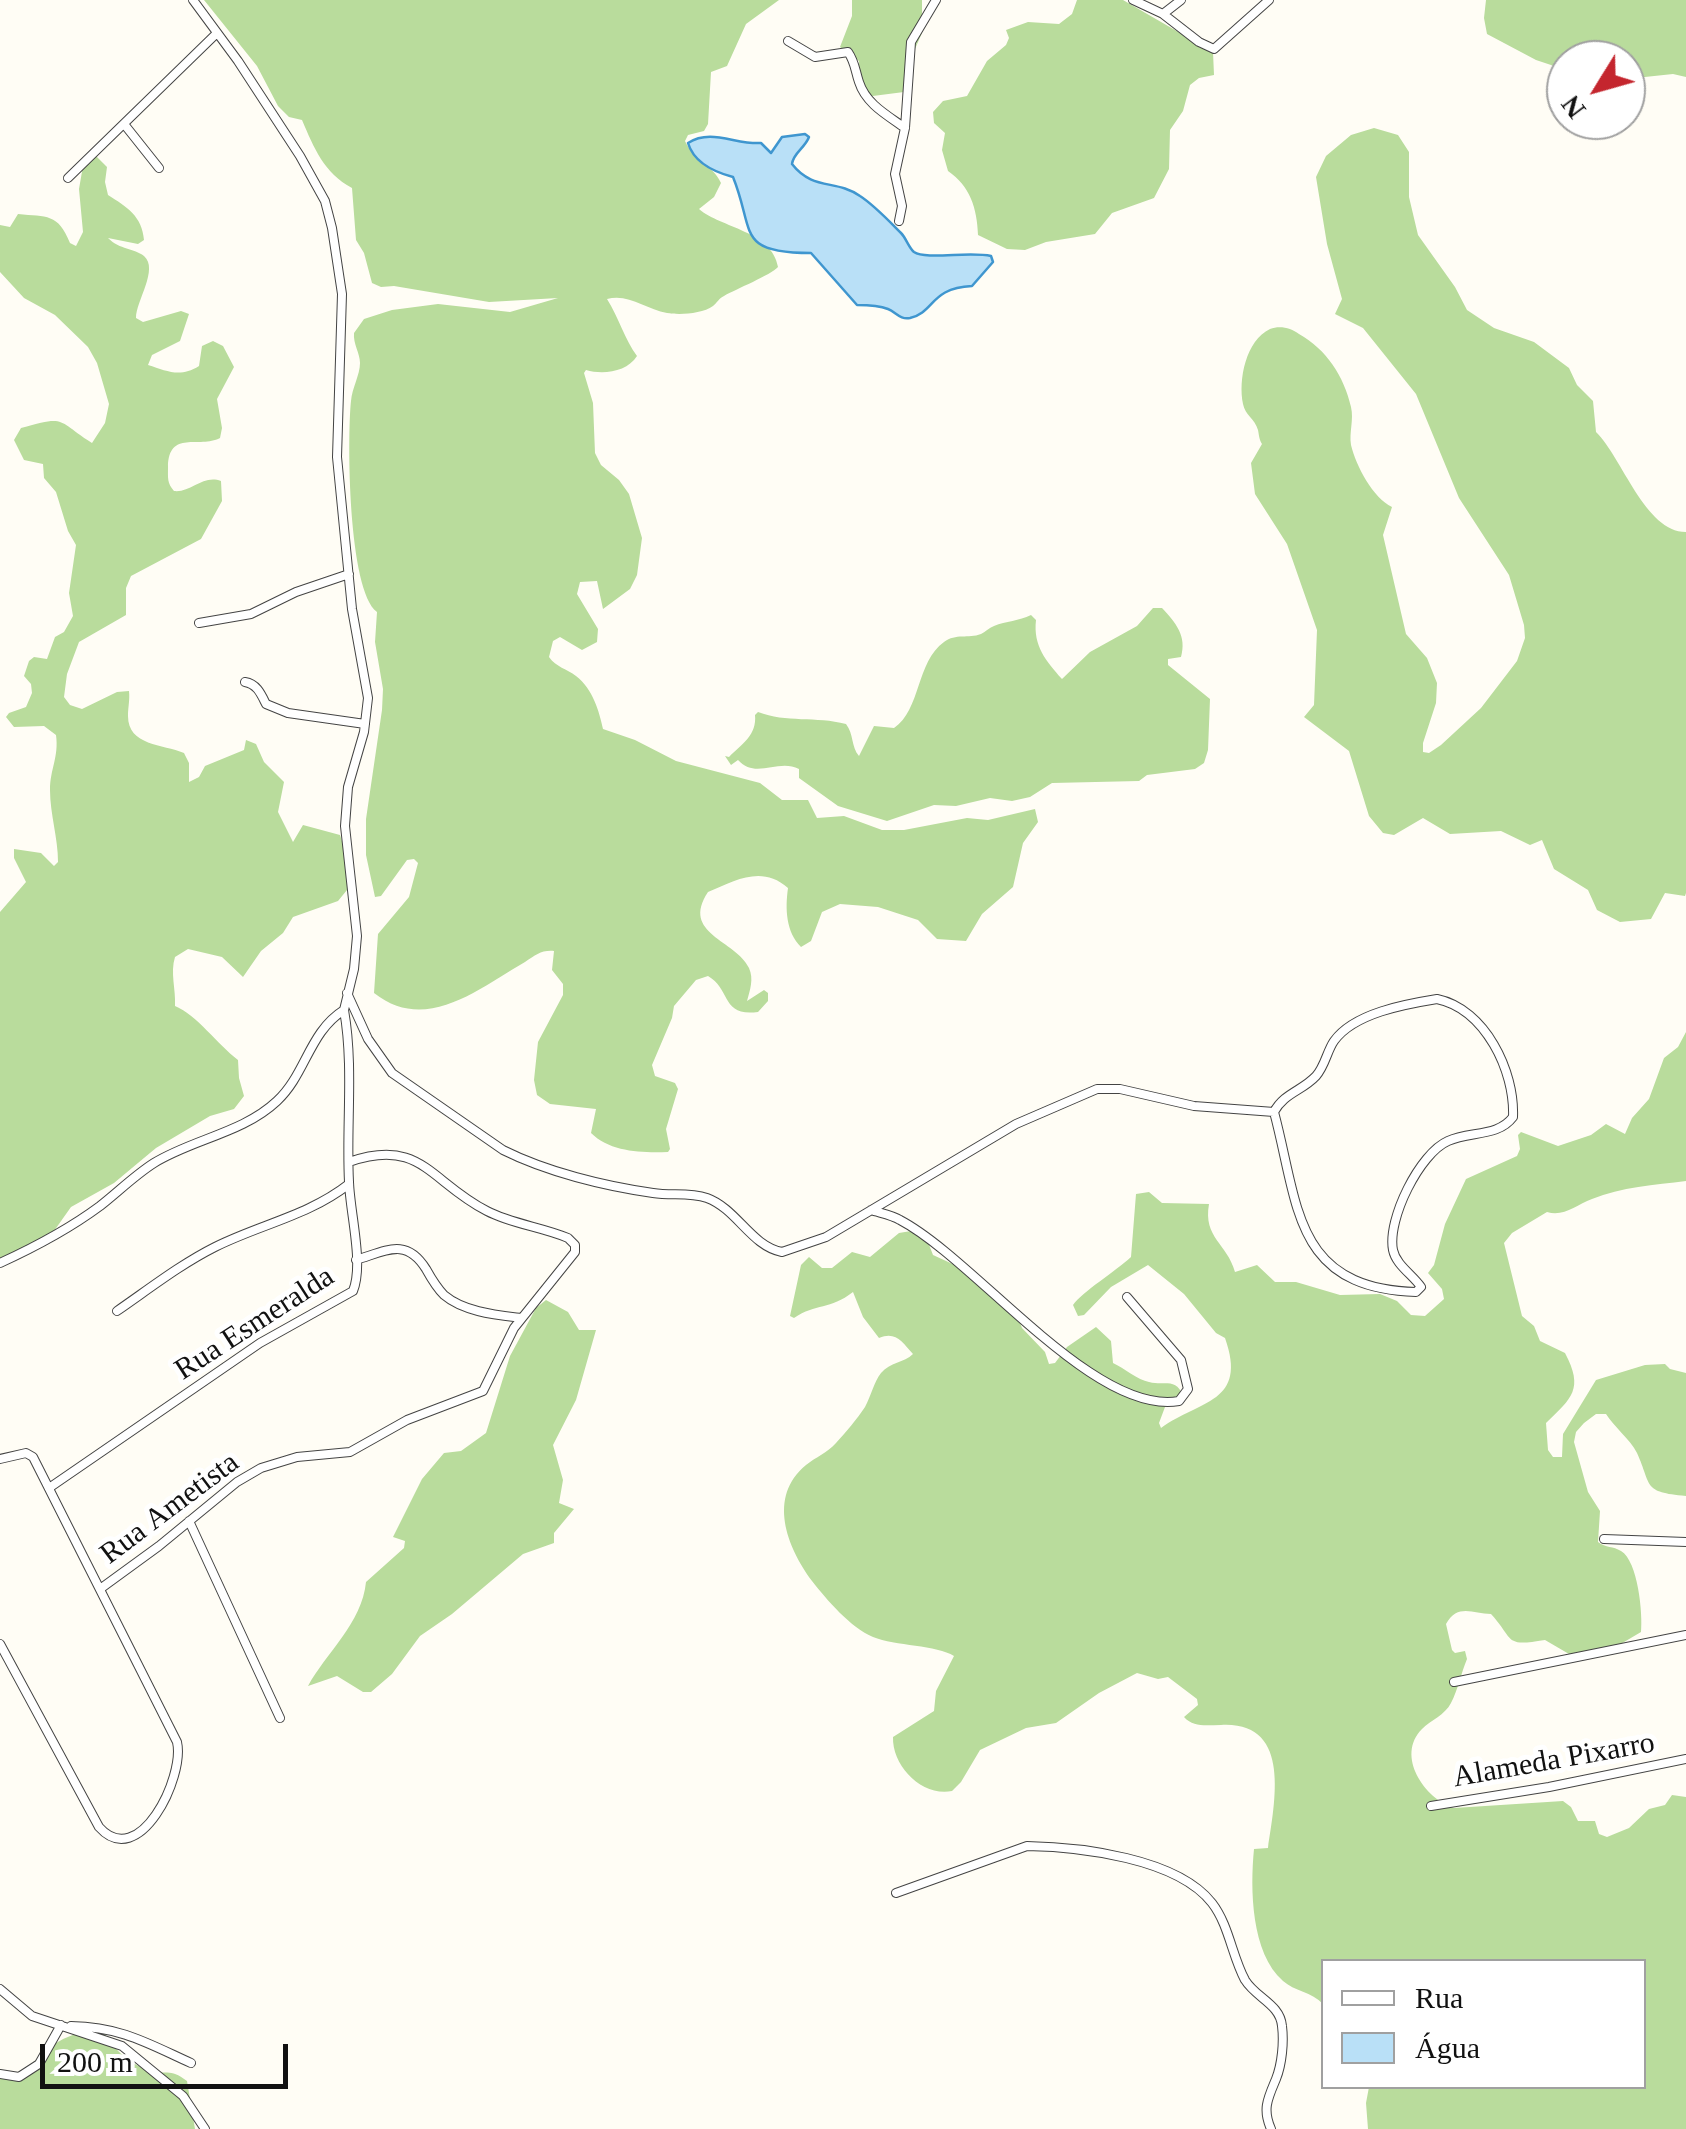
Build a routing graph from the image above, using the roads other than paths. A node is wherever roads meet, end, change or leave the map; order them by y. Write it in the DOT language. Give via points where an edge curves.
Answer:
graph roads {
  1 [pos="192,0"];
  2 [pos="936,0"];
  3 [pos="1133,0"];
  4 [pos="1181,0"];
  5 [pos="1269,0"];
  6 [pos="1164,14"];
  7 [pos="217,33"];
  8 [pos="788,40"];
  9 [pos="124,124"];
  10 [pos="905,128"];
  11 [pos="159,168"];
  12 [pos="68,178"];
  13 [pos="899,221"];
  14 [pos="348,574"];
  15 [pos="198,622"];
  16 [pos="245,682"];
  17 [pos="365,724"];
  18 [pos="347,994"];
  19 [pos="344,1010"];
  20 [pos="1274,1112"];
  21 [pos="348,1162"];
  22 [pos="349,1184"];
  23 [pos="871,1210"];
  24 [pos="356,1260"];
  25 [pos="0,1263"];
  26 [pos="1127,1297"];
  27 [pos="117,1311"];
  28 [pos="521,1318"];
  29 [pos="0,1459"];
  30 [pos="49,1488"];
  31 [pos="189,1521"];
  32 [pos="1604,1539"];
  33 [pos="1686,1542"];
  34 [pos="100,1589"];
  35 [pos="1686,1635"];
  36 [pos="0,1644"];
  37 [pos="1454,1682"];
  38 [pos="280,1718"];
  39 [pos="1686,1760"];
  40 [pos="1431,1806"];
  41 [pos="896,1893"];
  42 [pos="0,1988"];
  43 [pos="66,2026"];
  44 [pos="192,2063"];
  45 [pos="0,2074"];
  46 [pos="205,2129"];
  47 [pos="1271,2129"];
  1 -- 7 [label="street, Rua Esmeralda"];
  2 -- 10 [label="street" via="911,42"];
  3 -- 6 [label="street"];
  4 -- 6 [label="street"];
  5 -- 6 [label="street" via="1217,49"];
  7 -- 9 [label="street"];
  7 -- 14 [label="street, Rua Esmeralda" via="326,202 342,294 337,457"];
  8 -- 10 [label="street" via="815,56 848,52 870,102"];
  9 -- 11 [label="street"];
  9 -- 12 [label="street"];
  10 -- 13 [label="street" via="895,174"];
  14 -- 15 [label="street" via="250,614"];
  14 -- 17 [label="street, Rua Esmeralda" via="368,698"];
  16 -- 17 [label="street" via="266,704 288,713"];
  17 -- 18 [label="street, Rua Esmeralda" via="345,826 356,936"];
  18 -- 19 [label="street, Rua Esmeralda"];
  18 -- 23 [label="street" via="392,1073 522,1160 633,1190 708,1199 782,1252 809,1245"];
  19 -- 21 [label="street, Rua Esmeralda"];
  19 -- 25 [label="street" via="312,1042 280,1098 257,1116 154,1163 62,1232"];
  20 -- 20 [label="street" via="1310,1243 1349,1278 1416,1292 1420,1284 1392,1245 1411,1182 1436,1148 1502,1128 1514,1110 1498,1052 1465,1013 1436,999 1350,1026 1314,1078"];
  20 -- 23 [label="street" via="1097,1089 1016,1124"];
  21 -- 22 [label="street, Rua Esmeralda"];
  21 -- 28 [label="street, Rua Ametista" via="398,1153 490,1213 573,1242 570,1260"];
  22 -- 24 [label="street, Rua Esmeralda"];
  22 -- 27 [label="street" via="298,1215 213,1248"];
  23 -- 26 [label="street" via="900,1220 968,1268 1082,1368 1144,1398 1179,1401 1188,1389 1181,1360"];
  24 -- 28 [label="street" via="408,1250 444,1295 490,1314"];
  24 -- 30 [label="street, Rua Esmeralda" via="356,1286 349,1295 260,1343"];
  28 -- 31 [label="street, Rua Ametista" via="481,1392 406,1420 350,1452 262,1468"];
  29 -- 30 [label="street" via="30,1454"];
  30 -- 34 [label="street"];
  31 -- 34 [label="street, Rua Ametista"];
  31 -- 38 [label="street"];
  32 -- 33 [label="street"];
  34 -- 36 [label="street" via="179,1749 175,1778 153,1819 135,1836 112,1838 98,1828"];
  35 -- 37 [label="street"];
  39 -- 40 [label="street, Alameda Pixarro"];
  41 -- 47 [label="street" via="1027,1846 1136,1860 1194,1887 1214,1906 1250,1988 1280,2015 1280,2065 1266,2100"];
  42 -- 43 [label="street" via="32,2016"];
  43 -- 44 [label="street" via="126,2032"];
  43 -- 45 [label="street" via="39,2064 19,2077"];
  43 -- 46 [label="street" via="122,2046 183,2096"];
}
